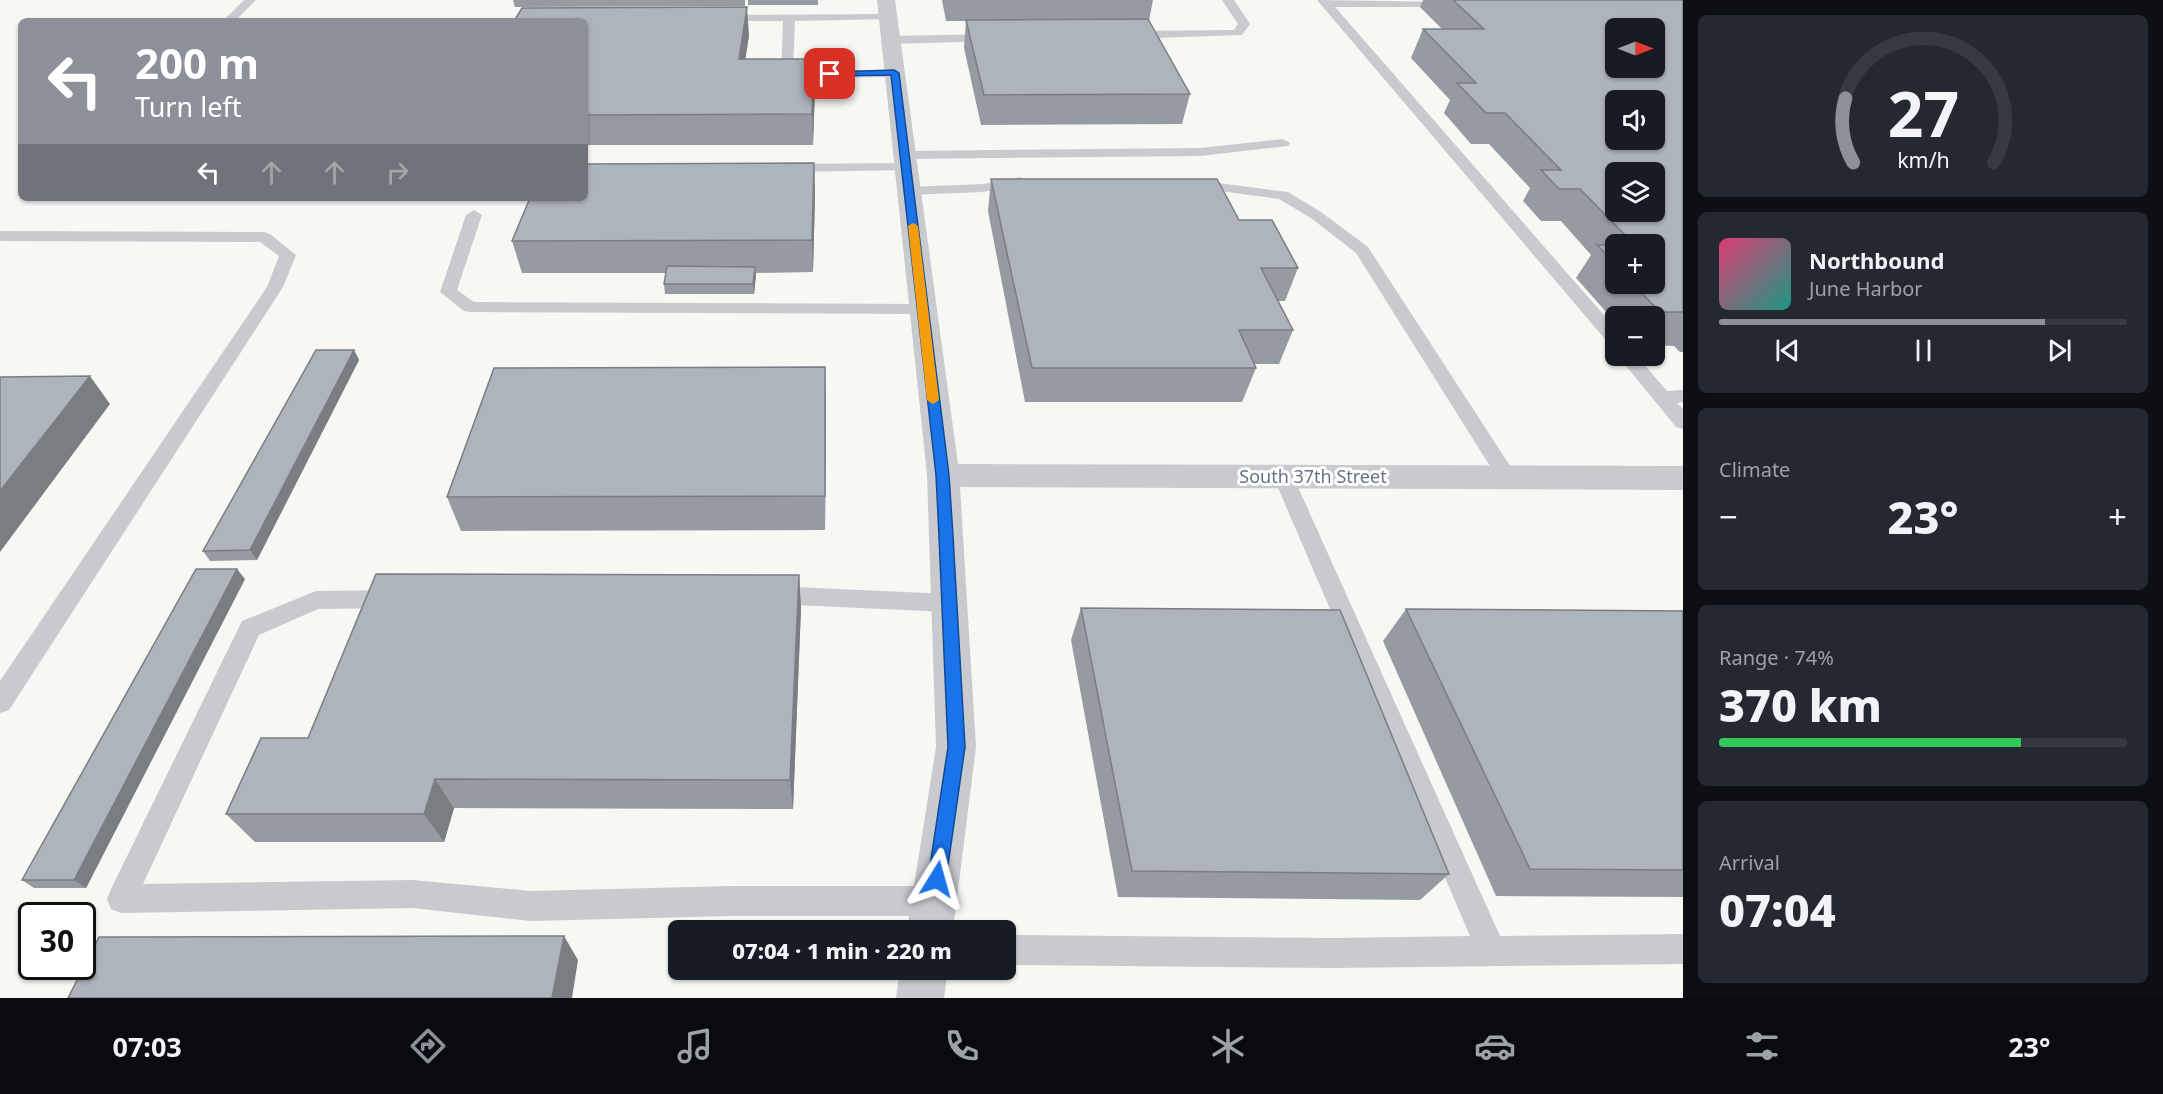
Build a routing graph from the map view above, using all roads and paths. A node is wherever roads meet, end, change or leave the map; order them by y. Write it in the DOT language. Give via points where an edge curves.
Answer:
graph roads {
  1 [pos="250,0"];
  2 [pos="1228,0"];
  3 [pos="1325,2"];
  4 [pos="1395,2"];
  5 [pos="1468,4"];
  6 [pos="232,18"];
  7 [pos="714,18"];
  8 [pos="789,18"];
  9 [pos="888,19"];
  10 [pos="1118,36"];
  11 [pos="1010,38"];
  12 [pos="894,73"];
  13 [pos="1283,142"];
  14 [pos="776,168"];
  15 [pos="906,171"];
  16 [pos="1031,181"];
  17 [pos="1182,182"];
  18 [pos="474,215"];
  19 [pos="0,236"];
  20 [pos="921,309"];
  21 [pos="1605,328"];
  22 [pos="1636,366"];
  23 [pos="1683,396"];
  24 [pos="1662,397"];
  25 [pos="1683,422"];
  26 [pos="943,475"];
  27 [pos="1283,476"];
  28 [pos="1507,477"];
  29 [pos="1683,478"];
  30 [pos="748,595"];
  31 [pos="412,599"];
  32 [pos="949,603"];
  33 [pos="0,702"];
  34 [pos="932,916"];
  35 [pos="1683,949"];
  36 [pos="1016,950"];
  37 [pos="1491,951"];
  38 [pos="922,980"];
  39 [pos="920,998"];
  1 -- 6 [label="lane"];
  2 -- 10 [label="lane" via="1244,24 1238,33"];
  3 -- 4 [label="lane"];
  3 -- 21 [label="lane"];
  4 -- 5 [label="lane"];
  7 -- 8 [label="lane"];
  8 -- 9 [label="lane"];
  8 -- 12 [label="lane" via="787,75"];
  9 -- 11 [label="lane"];
  9 -- 12 [label="street"];
  12 -- 15 [label="street"];
  13 -- 15 [label="lane" via="1200,152"];
  14 -- 15 [label="lane"];
  15 -- 16 [label="lane" via="982,188"];
  15 -- 20 [label="street"];
  17 -- 28 [label="lane" via="1283,195 1362,249"];
  18 -- 20 [label="lane" via="448,292 470,307"];
  19 -- 33 [label="lane" via="264,237 288,255 275,287"];
  20 -- 26 [label="street"];
  22 -- 24 [label="lane"];
  23 -- 24 [label="lane"];
  24 -- 25 [label="lane"];
  26 -- 27 [label="street, South 37th Street"];
  26 -- 32 [label="street"];
  27 -- 28 [label="street, South 37th Street"];
  27 -- 37 [label="lane"];
  28 -- 29 [label="street, South 37th Street"];
  30 -- 32 [label="lane"];
  31 -- 34 [label="lane" via="316,600 250,628 121,899 412,894 531,906 732,901"];
  32 -- 34 [label="street" via="956,747"];
  35 -- 37 [label="lane"];
  36 -- 37 [label="lane"];
  38 -- 39 [label="street"];
}
